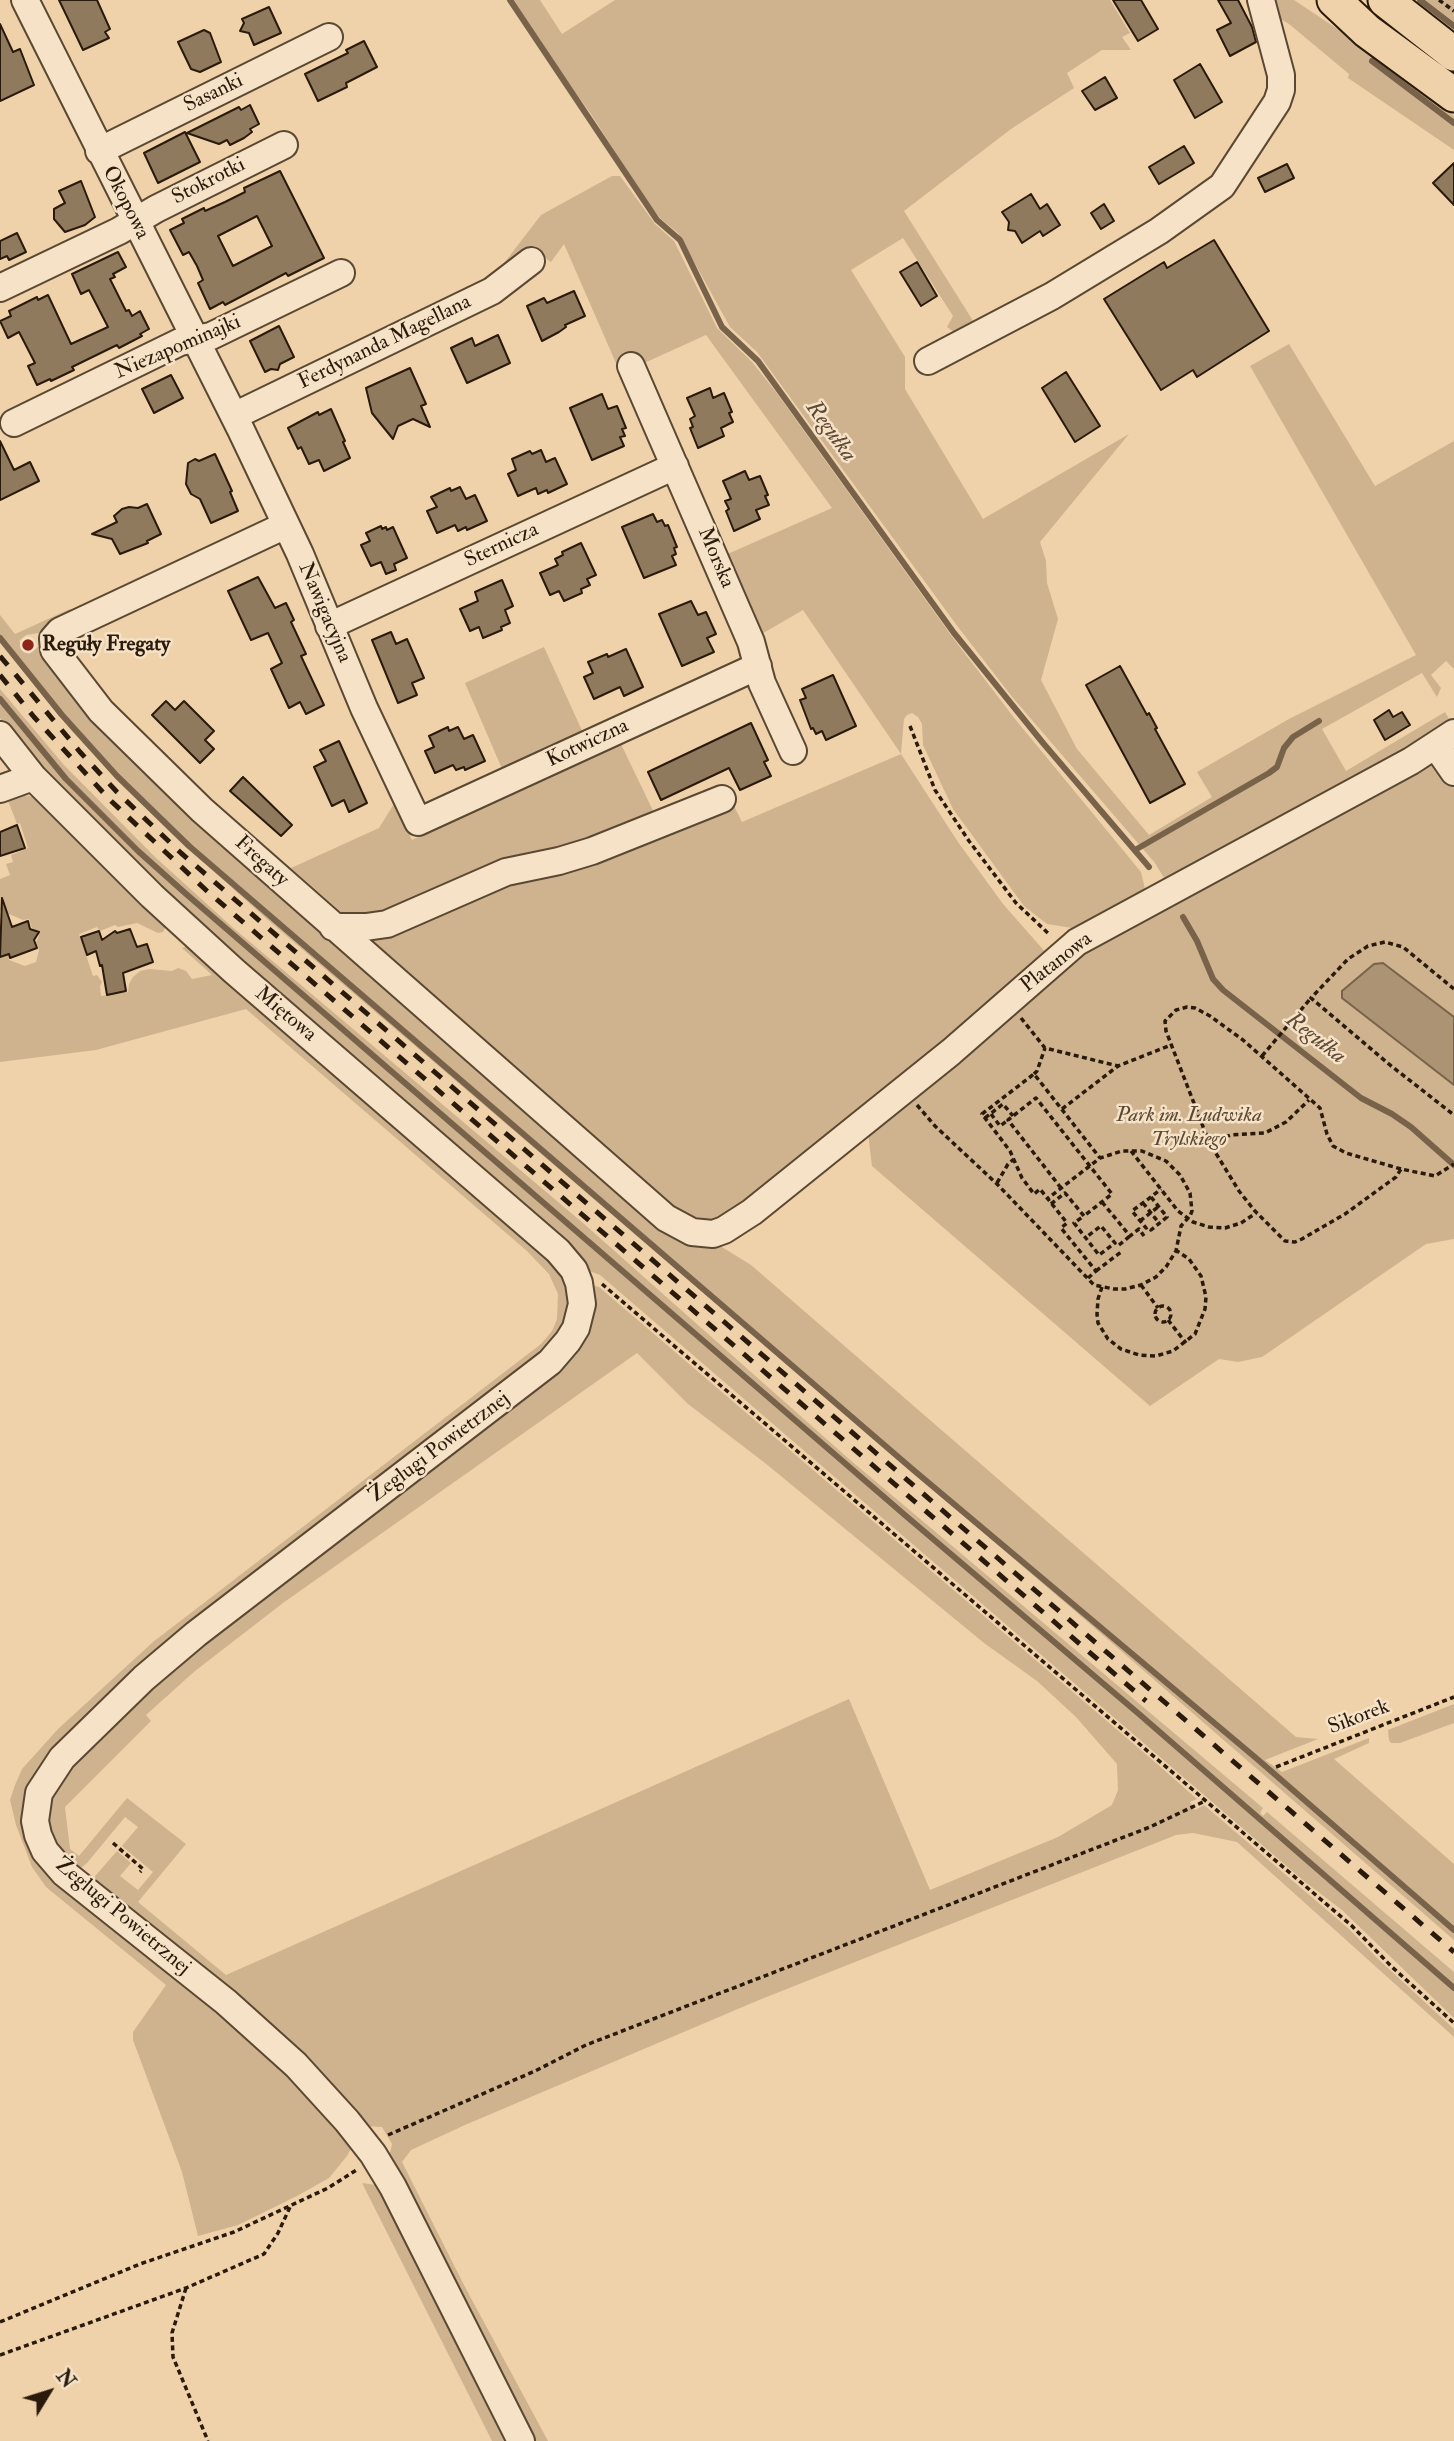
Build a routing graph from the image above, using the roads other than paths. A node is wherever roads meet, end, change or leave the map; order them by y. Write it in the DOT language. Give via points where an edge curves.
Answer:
graph roads {
  1 [pos="25,0"];
  2 [pos="1261,0"];
  3 [pos="1334,0"];
  4 [pos="1385,0"];
  5 [pos="329,37"];
  6 [pos="1454,54"];
  7 [pos="1454,95"];
  8 [pos="284,145"];
  9 [pos="99,151"];
  10 [pos="134,221"];
  11 [pos="531,261"];
  12 [pos="341,273"];
  13 [pos="0,288"];
  14 [pos="194,340"];
  15 [pos="928,361"];
  16 [pos="631,366"];
  17 [pos="231,410"];
  18 [pos="14,423"];
  19 [pos="676,466"];
  20 [pos="286,525"];
  21 [pos="329,626"];
  22 [pos="758,666"];
  23 [pos="0,735"];
  24 [pos="1445,740"];
  25 [pos="793,751"];
  26 [pos="1454,772"];
  27 [pos="33,776"];
  28 [pos="0,789"];
  29 [pos="722,799"];
  30 [pos="418,822"];
  31 [pos="333,927"];
  32 [pos="692,1232"];
  33 [pos="578,1280"];
  34 [pos="521,2441"];
  1 -- 9 [label="street, Okopowa"];
  2 -- 15 [label="street" via="1281,89 1278,102 1222,186 1159,231 1052,296"];
  3 -- 7 [label="main road" via="1367,31"];
  4 -- 6 [label="main road"];
  5 -- 9 [label="street, Sasanki"];
  8 -- 10 [label="street, Stokrotki"];
  9 -- 10 [label="street, Okopowa"];
  10 -- 13 [label="street, Stokrotki"];
  10 -- 14 [label="street, Okopowa"];
  11 -- 17 [label="street, Ferdynanda Magellana" via="492,291"];
  12 -- 14 [label="street, Niezapominajki"];
  14 -- 17 [label="street, Okopowa"];
  14 -- 18 [label="street, Niezapominajki" via="180,342"];
  16 -- 19 [label="street, Morska"];
  17 -- 20 [label="street, Nawigacyjna"];
  19 -- 21 [label="street, Sternicza"];
  19 -- 22 [label="street, Morska"];
  20 -- 21 [label="street, Nawigacyjna"];
  20 -- 31 [label="street, Fregaty" via="60,631 52,646 124,735"];
  21 -- 30 [label="street, Nawigacyjna"];
  22 -- 25 [label="street, Morska"];
  22 -- 30 [label="street, Kotwiczna"];
  23 -- 27 [label="street, Miętowa"];
  24 -- 26 [label="street"];
  24 -- 32 [label="street, Platanowa" via="1069,948 905,1090 737,1223 713,1234"];
  27 -- 28 [label="street"];
  27 -- 33 [label="street, Miętowa" via="92,838 244,980 558,1251"];
  29 -- 31 [label="street" via="592,851 506,872 387,924"];
  31 -- 32 [label="street, Fregaty" via="666,1218"];
  33 -- 34 [label="street, Żeglugi Powietrznej" via="582,1304 575,1331 544,1368 144,1678 62,1758 39,1793 35,1821 45,1851 64,1873 272,2042 317,2086 373,2154"];
}
